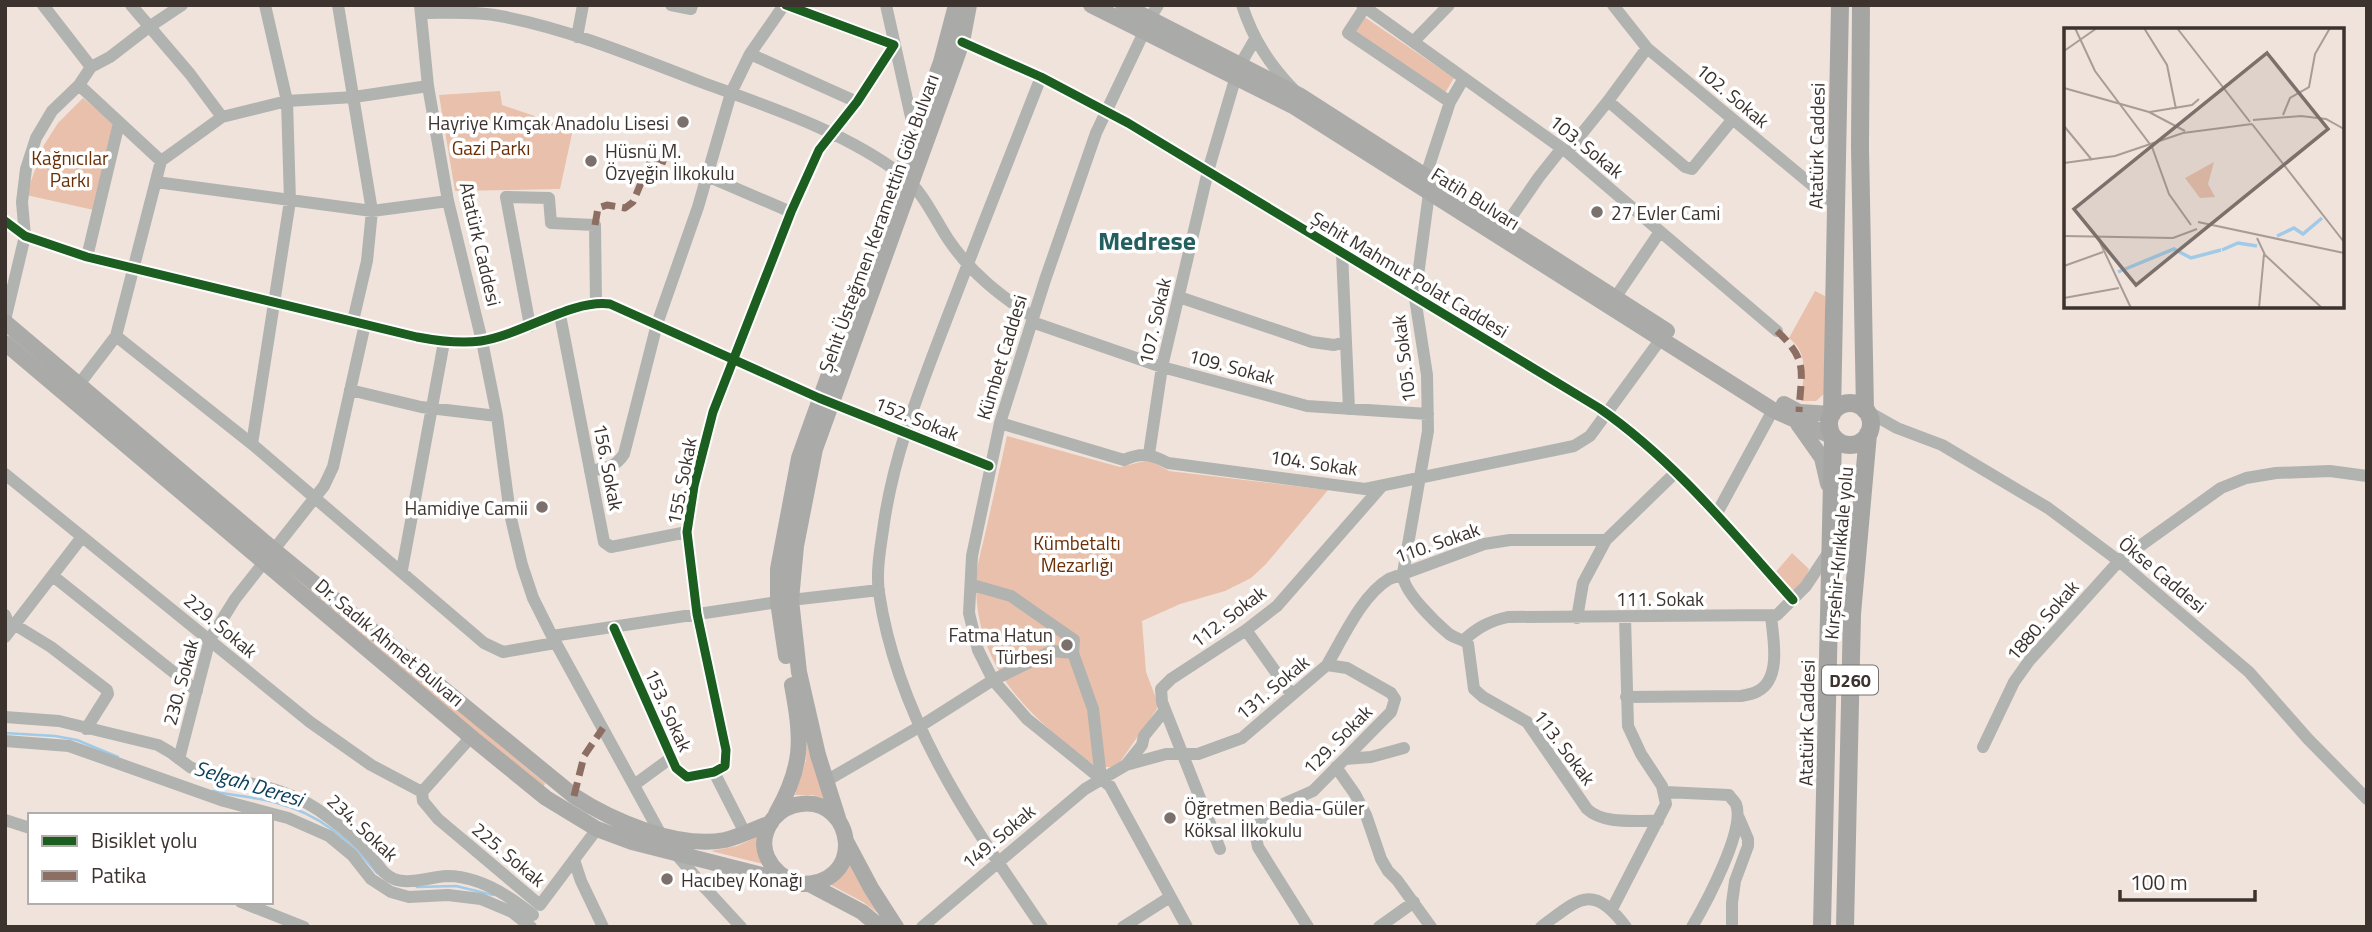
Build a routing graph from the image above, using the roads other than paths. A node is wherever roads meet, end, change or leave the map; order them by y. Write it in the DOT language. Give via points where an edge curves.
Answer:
graph roads {
  1 [pos="43,5"];
  2 [pos="131,5"];
  3 [pos="182,5"];
  4 [pos="265,5"];
  5 [pos="338,5"];
  6 [pos="583,5"];
  7 [pos="671,5"];
  8 [pos="692,5"];
  9 [pos="785,5"];
  10 [pos="886,5"];
  11 [pos="956,5"];
  12 [pos="969,5"];
  13 [pos="1090,5"];
  14 [pos="1123,5"];
  15 [pos="1242,5"];
  16 [pos="1449,5"];
  17 [pos="1614,5"];
  18 [pos="1840,5"];
  19 [pos="1861,5"];
  20 [pos="1363,6"];
  21 [pos="421,9"];
  22 [pos="497,10"];
  23 [pos="1151,18"];
  24 [pos="149,27"];
  25 [pos="577,37"];
  26 [pos="1255,39"];
  27 [pos="1413,41"];
  28 [pos="961,42"];
  29 [pos="894,45"];
  30 [pos="1647,48"];
  31 [pos="750,54"];
  32 [pos="91,67"];
  33 [pos="1238,70"];
  34 [pos="1041,77"];
  35 [pos="1464,78"];
  36 [pos="79,85"];
  37 [pos="428,86"];
  38 [pos="731,93"];
  39 [pos="1299,95"];
  40 [pos="355,97"];
  41 [pos="1608,101"];
  42 [pos="287,102"];
  43 [pos="857,102"];
  44 [pos="1450,102"];
  45 [pos="1105,111"];
  46 [pos="222,117"];
  47 [pos="1732,120"];
  48 [pos="119,123"];
  49 [pos="833,134"];
  50 [pos="915,135"];
  51 [pos="1565,150"];
  52 [pos="161,161"];
  53 [pos="1208,171"];
  54 [pos="1426,175"];
  55 [pos="707,176"];
  56 [pos="907,179"];
  57 [pos="156,182"];
  58 [pos="1429,193"];
  59 [pos="290,201"];
  60 [pos="448,201"];
  61 [pos="1836,205"];
  62 [pos="372,211"];
  63 [pos="791,212"];
  64 [pos="5,221"];
  65 [pos="1505,226"];
  66 [pos="1659,233"];
  67 [pos="25,236"];
  68 [pos="1342,253"];
  69 [pos="87,257"];
  70 [pos="968,265"];
  71 [pos="134,269"];
  72 [pos="1179,296"];
  73 [pos="1415,298"];
  74 [pos="1615,298"];
  75 [pos="275,301"];
  76 [pos="596,303"];
  77 [pos="560,315"];
  78 [pos="1032,320"];
  79 [pos="7,322"];
  80 [pos="359,323"];
  81 [pos="657,324"];
  82 [pos="530,326"];
  83 [pos="1777,331"];
  84 [pos="116,335"];
  85 [pos="1660,340"];
  86 [pos="482,341"];
  87 [pos="444,342"];
  88 [pos="1346,342"];
  89 [pos="5,344"];
  90 [pos="734,359"];
  91 [pos="1162,367"];
  92 [pos="80,383"];
  93 [pos="1834,389"];
  94 [pos="350,390"];
  95 [pos="825,400"];
  96 [pos="432,408"];
  97 [pos="1349,409"];
  98 [pos="1773,410"];
  99 [pos="1865,410"];
  100 [pos="1428,414"];
  101 [pos="1608,414"];
  102 [pos="1832,414"];
  103 [pos="497,415"];
  104 [pos="1797,417"];
  105 [pos="1000,423"];
  106 [pos="1897,428"];
  107 [pos="904,432"];
  108 [pos="1868,434"];
  109 [pos="1833,437"];
  110 [pos="252,444"];
  111 [pos="1149,454"];
  112 [pos="989,466"];
  113 [pos="590,471"];
  114 [pos="1675,473"];
  115 [pos="5,474"];
  116 [pos="2367,476"];
  117 [pos="1419,479"];
  118 [pos="1382,486"];
  119 [pos="315,498"];
  120 [pos="1832,501"];
  121 [pos="1716,515"];
  122 [pos="687,531"];
  123 [pos="82,537"];
  124 [pos="1606,540"];
  125 [pos="1831,550"];
  126 [pos="269,556"];
  127 [pos="2119,561"];
  128 [pos="402,570"];
  129 [pos="1403,573"];
  130 [pos="53,576"];
  131 [pos="976,586"];
  132 [pos="879,590"];
  133 [pos="1793,600"];
  134 [pos="785,601"];
  135 [pos="697,614"];
  136 [pos="5,615"];
  137 [pos="1771,616"];
  138 [pos="1625,617"];
  139 [pos="1577,618"];
  140 [pos="16,625"];
  141 [pos="614,628"];
  142 [pos="1246,630"];
  143 [pos="5,637"];
  144 [pos="210,639"];
  145 [pos="554,640"];
  146 [pos="1464,640"];
  147 [pos="1073,653"];
  148 [pos="1327,665"];
  149 [pos="993,680"];
  150 [pos="197,691"];
  151 [pos="1292,695"];
  152 [pos="1626,697"];
  153 [pos="1395,699"];
  154 [pos="1165,710"];
  155 [pos="5,718"];
  156 [pos="919,727"];
  157 [pos="86,729"];
  158 [pos="471,737"];
  159 [pos="5,741"];
  160 [pos="1983,747"];
  161 [pos="1404,748"];
  162 [pos="1184,754"];
  163 [pos="671,758"];
  164 [pos="179,760"];
  165 [pos="1340,763"];
  166 [pos="1126,765"];
  167 [pos="714,772"];
  168 [pos="1101,778"];
  169 [pos="826,781"];
  170 [pos="634,785"];
  171 [pos="422,792"];
  172 [pos="1665,792"];
  173 [pos="2367,799"];
  174 [pos="269,813"];
  175 [pos="273,814"];
  176 [pos="1737,814"];
  177 [pos="5,820"];
  178 [pos="773,820"];
  179 [pos="838,821"];
  180 [pos="1658,821"];
  181 [pos="28,827"];
  182 [pos="597,830"];
  183 [pos="660,833"];
  184 [pos="745,833"];
  185 [pos="846,841"];
  186 [pos="1220,849"];
  187 [pos="676,853"];
  188 [pos="574,860"];
  189 [pos="998,862"];
  190 [pos="804,884"];
  191 [pos="1170,897"];
  192 [pos="1414,902"];
  193 [pos="246,904"];
  194 [pos="1612,909"];
  195 [pos="533,917"];
  196 [pos="304,927"];
  197 [pos="603,927"];
  198 [pos="741,927"];
  199 [pos="880,927"];
  200 [pos="896,927"];
  201 [pos="922,927"];
  202 [pos="1042,927"];
  203 [pos="1123,927"];
  204 [pos="1186,927"];
  205 [pos="1308,927"];
  206 [pos="1378,927"];
  207 [pos="1431,927"];
  208 [pos="1541,927"];
  209 [pos="1626,927"];
  210 [pos="1692,927"];
  211 [pos="1732,927"];
  212 [pos="1822,927"];
  213 [pos="1845,927"];
  1 -- 32 [label="street"];
  2 -- 24 [label="street"];
  3 -- 24 [label="street"];
  4 -- 42 [label="street"];
  5 -- 40 [label="street, 230. Sokak"];
  6 -- 25 [label="street"];
  7 -- 8 [label="street" via="691,9"];
  9 -- 29 [label="street"];
  9 -- 31 [label="street"];
  10 -- 29 [label="street"];
  11 -- 50 [label="main road, Şehit Üsteğmen Keramettin Gök Bulvarı" via="942,62"];
  12 -- 28 [label="main road, Şehit Üsteğmen Keramettin Gök Bulvarı"];
  13 -- 23 [label="main road, Fatih Bulvarı"];
  14 -- 23 [label="main road, Fatih Bulvarı"];
  15 -- 26 [label="street"];
  16 -- 27 [label="street"];
  17 -- 30 [label="street, 102. Sokak"];
  18 -- 61 [label="highway, Atatürk Caddesi"];
  19 -- 99 [label="highway"];
  20 -- 27 [label="street, 103. Sokak"];
  20 -- 44 [label="street" via="1348,33"];
  21 -- 22 [label="street"];
  21 -- 37 [label="street, Atatürk Caddesi"];
  22 -- 25 [label="street"];
  23 -- 33 [label="main road, Fatih Bulvarı"];
  23 -- 45 [label="street, Kümbet Caddesi"];
  24 -- 32 [label="street"];
  24 -- 46 [label="street"];
  25 -- 38 [label="street"];
  26 -- 33 [label="street, 107. Sokak"];
  26 -- 39 [label="street"];
  27 -- 35 [label="street, 103. Sokak"];
  28 -- 34 [label="street, Şehit Mahmut Polat Caddesi"];
  28 -- 56 [label="main road, Şehit Üsteğmen Keramettin Gök Bulvarı"];
  29 -- 43 [label="street, 155. Sokak"];
  29 -- 50 [label="street"];
  30 -- 41 [label="street"];
  30 -- 47 [label="street, 102. Sokak"];
  31 -- 38 [label="street"];
  31 -- 43 [label="street"];
  32 -- 36 [label="street"];
  33 -- 39 [label="main road, Fatih Bulvarı"];
  33 -- 53 [label="street, 107. Sokak"];
  33 -- 58 [label="main road, Fatih Bulvarı"];
  34 -- 45 [label="street, Şehit Mahmut Polat Caddesi"];
  34 -- 70 [label="street"];
  35 -- 44 [label="street"];
  35 -- 51 [label="street, 103. Sokak"];
  36 -- 48 [label="street"];
  36 -- 67 [label="street" via="52,110 36,138 22,202"];
  37 -- 40 [label="street"];
  37 -- 60 [label="street, Atatürk Caddesi"];
  38 -- 49 [label="street"];
  38 -- 55 [label="street"];
  39 -- 54 [label="main road, Fatih Bulvarı"];
  40 -- 42 [label="street"];
  40 -- 62 [label="street, 230. Sokak"];
  41 -- 47 [label="street" via="1692,169"];
  41 -- 51 [label="street"];
  42 -- 46 [label="street"];
  42 -- 59 [label="street"];
  43 -- 49 [label="street, 155. Sokak"];
  44 -- 54 [label="street"];
  45 -- 53 [label="street, Şehit Mahmut Polat Caddesi"];
  45 -- 78 [label="street, Kümbet Caddesi"];
  46 -- 52 [label="street"];
  47 -- 61 [label="street, 102. Sokak"];
  48 -- 52 [label="street"];
  48 -- 69 [label="street"];
  49 -- 56 [label="street"];
  49 -- 63 [label="street, 155. Sokak" via="819,150"];
  50 -- 56 [label="main road, Şehit Üsteğmen Keramettin Gök Bulvarı"];
  51 -- 65 [label="street" via="1539,177"];
  51 -- 66 [label="street, 103. Sokak"];
  52 -- 57 [label="street"];
  53 -- 68 [label="street, Şehit Mahmut Polat Caddesi"];
  53 -- 72 [label="street, 107. Sokak"];
  54 -- 65 [label="main road, Fatih Bulvarı"];
  55 -- 63 [label="street"];
  55 -- 81 [label="street"];
  56 -- 70 [label="street, 109. Sokak"];
  56 -- 95 [label="main road, Şehit Üsteğmen Keramettin Gök Bulvarı"];
  57 -- 59 [label="street"];
  57 -- 71 [label="street"];
  58 -- 73 [label="street, 105. Sokak"];
  58 -- 85 [label="main road, Fatih Bulvarı"];
  59 -- 62 [label="street"];
  59 -- 75 [label="street"];
  60 -- 62 [label="street"];
  60 -- 86 [label="street, Atatürk Caddesi"];
  61 -- 93 [label="highway, Atatürk Caddesi"];
  62 -- 80 [label="street, 230. Sokak"];
  63 -- 90 [label="street, 155. Sokak"];
  64 -- 67 [label="street"];
  65 -- 74 [label="main road, Fatih Bulvarı"];
  66 -- 74 [label="street"];
  66 -- 83 [label="street, 103. Sokak"];
  67 -- 69 [label="street"];
  67 -- 79 [label="street"];
  68 -- 73 [label="street, Şehit Mahmut Polat Caddesi"];
  68 -- 88 [label="street"];
  69 -- 71 [label="street"];
  70 -- 78 [label="street, 109. Sokak"];
  70 -- 107 [label="street"];
  71 -- 75 [label="street"];
  71 -- 84 [label="street"];
  72 -- 88 [label="street" via="1312,342"];
  72 -- 91 [label="street, 107. Sokak"];
  73 -- 100 [label="street, 105. Sokak"];
  73 -- 101 [label="street, Şehit Mahmut Polat Caddesi"];
  74 -- 104 [label="main road, Fatih Bulvarı"];
  75 -- 80 [label="street"];
  75 -- 110 [label="street"];
  76 -- 77 [label="street"];
  76 -- 81 [label="street, 152. Sokak" via="621,307"];
  76 -- 82 [label="street" via="595,225 551,223 549,198 506,197"];
  77 -- 82 [label="street"];
  77 -- 113 [label="street, 156. Sokak"];
  78 -- 91 [label="street, 109. Sokak"];
  78 -- 105 [label="street, Kümbet Caddesi"];
  79 -- 89 [label="main road"];
  79 -- 92 [label="main road, Dr. Sadık Ahmet Bulvarı"];
  80 -- 87 [label="street"];
  80 -- 94 [label="street, 230. Sokak"];
  81 -- 90 [label="street, 152. Sokak"];
  81 -- 113 [label="street" via="624,454 611,467"];
  82 -- 86 [label="street"];
  84 -- 92 [label="street"];
  84 -- 110 [label="street"];
  85 -- 98 [label="main road, Fatih Bulvarı"];
  85 -- 101 [label="street, 104. Sokak"];
  86 -- 87 [label="street"];
  86 -- 103 [label="street, Atatürk Caddesi"];
  87 -- 96 [label="street"];
  88 -- 97 [label="street"];
  89 -- 126 [label="main road, Dr. Sadık Ahmet Bulvarı"];
  90 -- 95 [label="street, 152. Sokak"];
  90 -- 122 [label="street, 155. Sokak" via="713,412"];
  91 -- 97 [label="street, 109. Sokak" via="1307,406"];
  91 -- 111 [label="street, 107. Sokak"];
  92 -- 126 [label="main road, Dr. Sadık Ahmet Bulvarı"];
  93 -- 102 [label="highway, Atatürk Caddesi"];
  93 -- 104 [label="main road" via="1822,404"];
  94 -- 96 [label="street"];
  94 -- 119 [label="street, 230. Sokak" via="333,467"];
  95 -- 107 [label="street, 152. Sokak"];
  95 -- 134 [label="main road, Şehit Üsteğmen Keramettin Gök Bulvarı"];
  96 -- 103 [label="street"];
  96 -- 128 [label="street"];
  97 -- 100 [label="street, 109. Sokak"];
  98 -- 104 [label="main road, Fatih Bulvarı"];
  98 -- 121 [label="street"];
  99 -- 102 [label="highway" via="1847,404"];
  99 -- 106 [label="street, Ökse Caddesi"];
  99 -- 108 [label="highway" via="1870,421"];
  100 -- 117 [label="street, 105. Sokak"];
  101 -- 114 [label="street, Şehit Mahmut Polat Caddesi"];
  101 -- 117 [label="street, 104. Sokak" via="1590,436 1574,446"];
  102 -- 104 [label="main road, Fatih Bulvarı"];
  102 -- 109 [label="highway"];
  103 -- 145 [label="street, Atatürk Caddesi" via="516,542 533,598"];
  104 -- 109 [label="main road, Fatih Bulvarı"];
  104 -- 120 [label="main road" via="1822,458"];
  105 -- 111 [label="street, 104. Sokak" via="1125,460"];
  105 -- 112 [label="street, Kümbet Caddesi"];
  106 -- 108 [label="street"];
  106 -- 127 [label="street, Ökse Caddesi" via="1942,445 2048,508"];
  107 -- 112 [label="street, 152. Sokak"];
  107 -- 132 [label="street" via="886,508"];
  108 -- 109 [label="highway" via="1852,445"];
  108 -- 213 [label="highway, Kırşehir-Kırıkkale yolu / D260" via="1852,614"];
  109 -- 120 [label="highway, Atatürk Caddesi / D260"];
  110 -- 119 [label="street"];
  111 -- 118 [label="street, 104. Sokak" via="1168,463 1365,489"];
  112 -- 149 [label="street, Kümbet Caddesi" via="968,593 972,629"];
  113 -- 122 [label="street, 156. Sokak" via="604,542 611,547"];
  114 -- 121 [label="street, Şehit Mahmut Polat Caddesi"];
  114 -- 124 [label="street"];
  115 -- 123 [label="street, 229. Sokak"];
  116 -- 127 [label="street, 1880. Sokak" via="2330,471 2246,478 2221,488"];
  117 -- 118 [label="street, 104. Sokak"];
  117 -- 129 [label="street"];
  118 -- 142 [label="street, 112. Sokak" via="1277,606"];
  119 -- 126 [label="street, 230. Sokak"];
  119 -- 128 [label="street"];
  120 -- 125 [label="highway, Atatürk Caddesi / D260"];
  121 -- 133 [label="street, Şehit Mahmut Polat Caddesi"];
  122 -- 135 [label="street, 155. Sokak"];
  123 -- 130 [label="street"];
  123 -- 144 [label="street, 229. Sokak"];
  124 -- 129 [label="street, 110. Sokak" via="1484,544"];
  124 -- 139 [label="street" via="1583,583"];
  125 -- 133 [label="street"];
  125 -- 212 [label="highway, Atatürk Caddesi / D260"];
  126 -- 144 [label="street, 230. Sokak" via="234,599"];
  126 -- 158 [label="main road, Dr. Sadık Ahmet Bulvarı"];
  126 -- 183 [label="main road, Dr. Sadık Ahmet Bulvarı" via="563,789 613,819"];
  127 -- 160 [label="street, 1880. Sokak" via="2014,682"];
  127 -- 173 [label="street, Ökse Caddesi" via="2249,672"];
  128 -- 145 [label="street" via="494,650"];
  129 -- 146 [label="street" via="1405,588 1451,635"];
  129 -- 148 [label="street, 110. Sokak" via="1378,585 1369,595"];
  130 -- 140 [label="street"];
  130 -- 150 [label="street"];
  131 -- 147 [label="street" via="1011,596 1074,640"];
  132 -- 134 [label="street"];
  132 -- 156 [label="street" via="894,658"];
  133 -- 137 [label="street"];
  134 -- 135 [label="street"];
  134 -- 169 [label="main road, Şehit Üsteğmen Keramettin Gök Bulvarı"];
  134 -- 178 [label="main road, Şehit Üsteğmen Keramettin Gök Bulvarı" via="800,740 797,768"];
  135 -- 141 [label="street"];
  135 -- 167 [label="street, 153. Sokak" via="726,750 725,766"];
  136 -- 140 [label="street"];
  137 -- 138 [label="street, 111. Sokak"];
  137 -- 152 [label="street" via="1774,664 1759,691 1741,696"];
  138 -- 139 [label="street, 111. Sokak"];
  138 -- 152 [label="street"];
  139 -- 146 [label="street, 111. Sokak" via="1492,620"];
  140 -- 143 [label="street"];
  140 -- 157 [label="street" via="107,690"];
  141 -- 145 [label="street"];
  141 -- 163 [label="street, 153. Sokak"];
  142 -- 151 [label="street"];
  142 -- 154 [label="street, 112. Sokak" via="1166,684 1160,695"];
  144 -- 150 [label="street, 230. Sokak"];
  144 -- 171 [label="street, 229. Sokak" via="346,750"];
  145 -- 170 [label="street, Atatürk Caddesi"];
  146 -- 180 [label="street, 113. Sokak" via="1471,648 1474,689 1527,722 1594,816"];
  147 -- 149 [label="street" via="1052,652"];
  147 -- 168 [label="street" via="1093,709"];
  148 -- 151 [label="street, 131. Sokak"];
  148 -- 153 [label="street, 131. Sokak" via="1363,675"];
  149 -- 156 [label="street"];
  149 -- 168 [label="street, Kümbet Caddesi" via="1043,734"];
  150 -- 164 [label="street, 230. Sokak"];
  151 -- 162 [label="street, 131. Sokak" via="1242,737 1198,754"];
  152 -- 172 [label="street" via="1628,726"];
  153 -- 165 [label="street, 129. Sokak" via="1391,712"];
  154 -- 162 [label="street"];
  154 -- 166 [label="street, 112. Sokak"];
  155 -- 157 [label="street, 234. Sokak" via="45,719"];
  156 -- 169 [label="street"];
  156 -- 189 [label="street"];
  157 -- 164 [label="street, 234. Sokak" via="158,745"];
  158 -- 171 [label="street"];
  158 -- 182 [label="main road, Dr. Sadık Ahmet Bulvarı" via="553,803"];
  159 -- 174 [label="street" via="69,746"];
  161 -- 165 [label="street"];
  162 -- 166 [label="street, 131. Sokak"];
  162 -- 186 [label="street"];
  163 -- 167 [label="street, 153. Sokak" via="687,777"];
  163 -- 170 [label="street"];
  164 -- 195 [label="street, 234. Sokak" via="203,773 288,792 351,837 391,878 472,880 499,891"];
  165 -- 192 [label="street" via="1381,859"];
  165 -- 205 [label="street, 129. Sokak" via="1312,791 1267,811 1255,831 1258,847"];
  166 -- 168 [label="street"];
  167 -- 184 [label="street"];
  168 -- 189 [label="street, 149. Sokak"];
  168 -- 191 [label="street, Kümbet Caddesi" via="1110,786"];
  169 -- 179 [label="main road, Şehit Üsteğmen Keramettin Gök Bulvarı"];
  170 -- 183 [label="street, Atatürk Caddesi"];
  171 -- 195 [label="street, 225. Sokak" via="438,820"];
  172 -- 176 [label="street" via="1729,795"];
  172 -- 180 [label="street" via="1665,809"];
  175 -- 195 [label="street" via="336,841 391,892 409,897 481,899"];
  176 -- 210 [label="street" via="1730,849"];
  176 -- 211 [label="street" via="1748,846 1735,881"];
  177 -- 181 [label="street"];
  178 -- 179 [label="main road" via="787,808 805,803 831,811"];
  178 -- 184 [label="main road, Dr. Sadık Ahmet Bulvarı"];
  178 -- 190 [label="main road" via="766,837 767,856 776,872"];
  179 -- 185 [label="main road"];
  180 -- 194 [label="street"];
  182 -- 187 [label="main road, Dr. Sadık Ahmet Bulvarı"];
  182 -- 188 [label="street, 225. Sokak"];
  183 -- 184 [label="main road, Dr. Sadık Ahmet Bulvarı" via="700,841"];
  185 -- 190 [label="main road" via="846,854 836,871 820,882"];
  185 -- 200 [label="main road"];
  187 -- 190 [label="main road, Dr. Sadık Ahmet Bulvarı"];
  187 -- 198 [label="street"];
  188 -- 195 [label="street, 225. Sokak"];
  188 -- 197 [label="street"];
  189 -- 201 [label="street, 149. Sokak"];
  189 -- 202 [label="street"];
  190 -- 199 [label="main road" via="862,912"];
  191 -- 203 [label="street"];
  191 -- 204 [label="street, Kümbet Caddesi"];
  192 -- 206 [label="street"];
  192 -- 207 [label="street"];
  193 -- 196 [label="street"];
  194 -- 208 [label="street" via="1597,900 1578,901"];
  194 -- 209 [label="street"];
}
